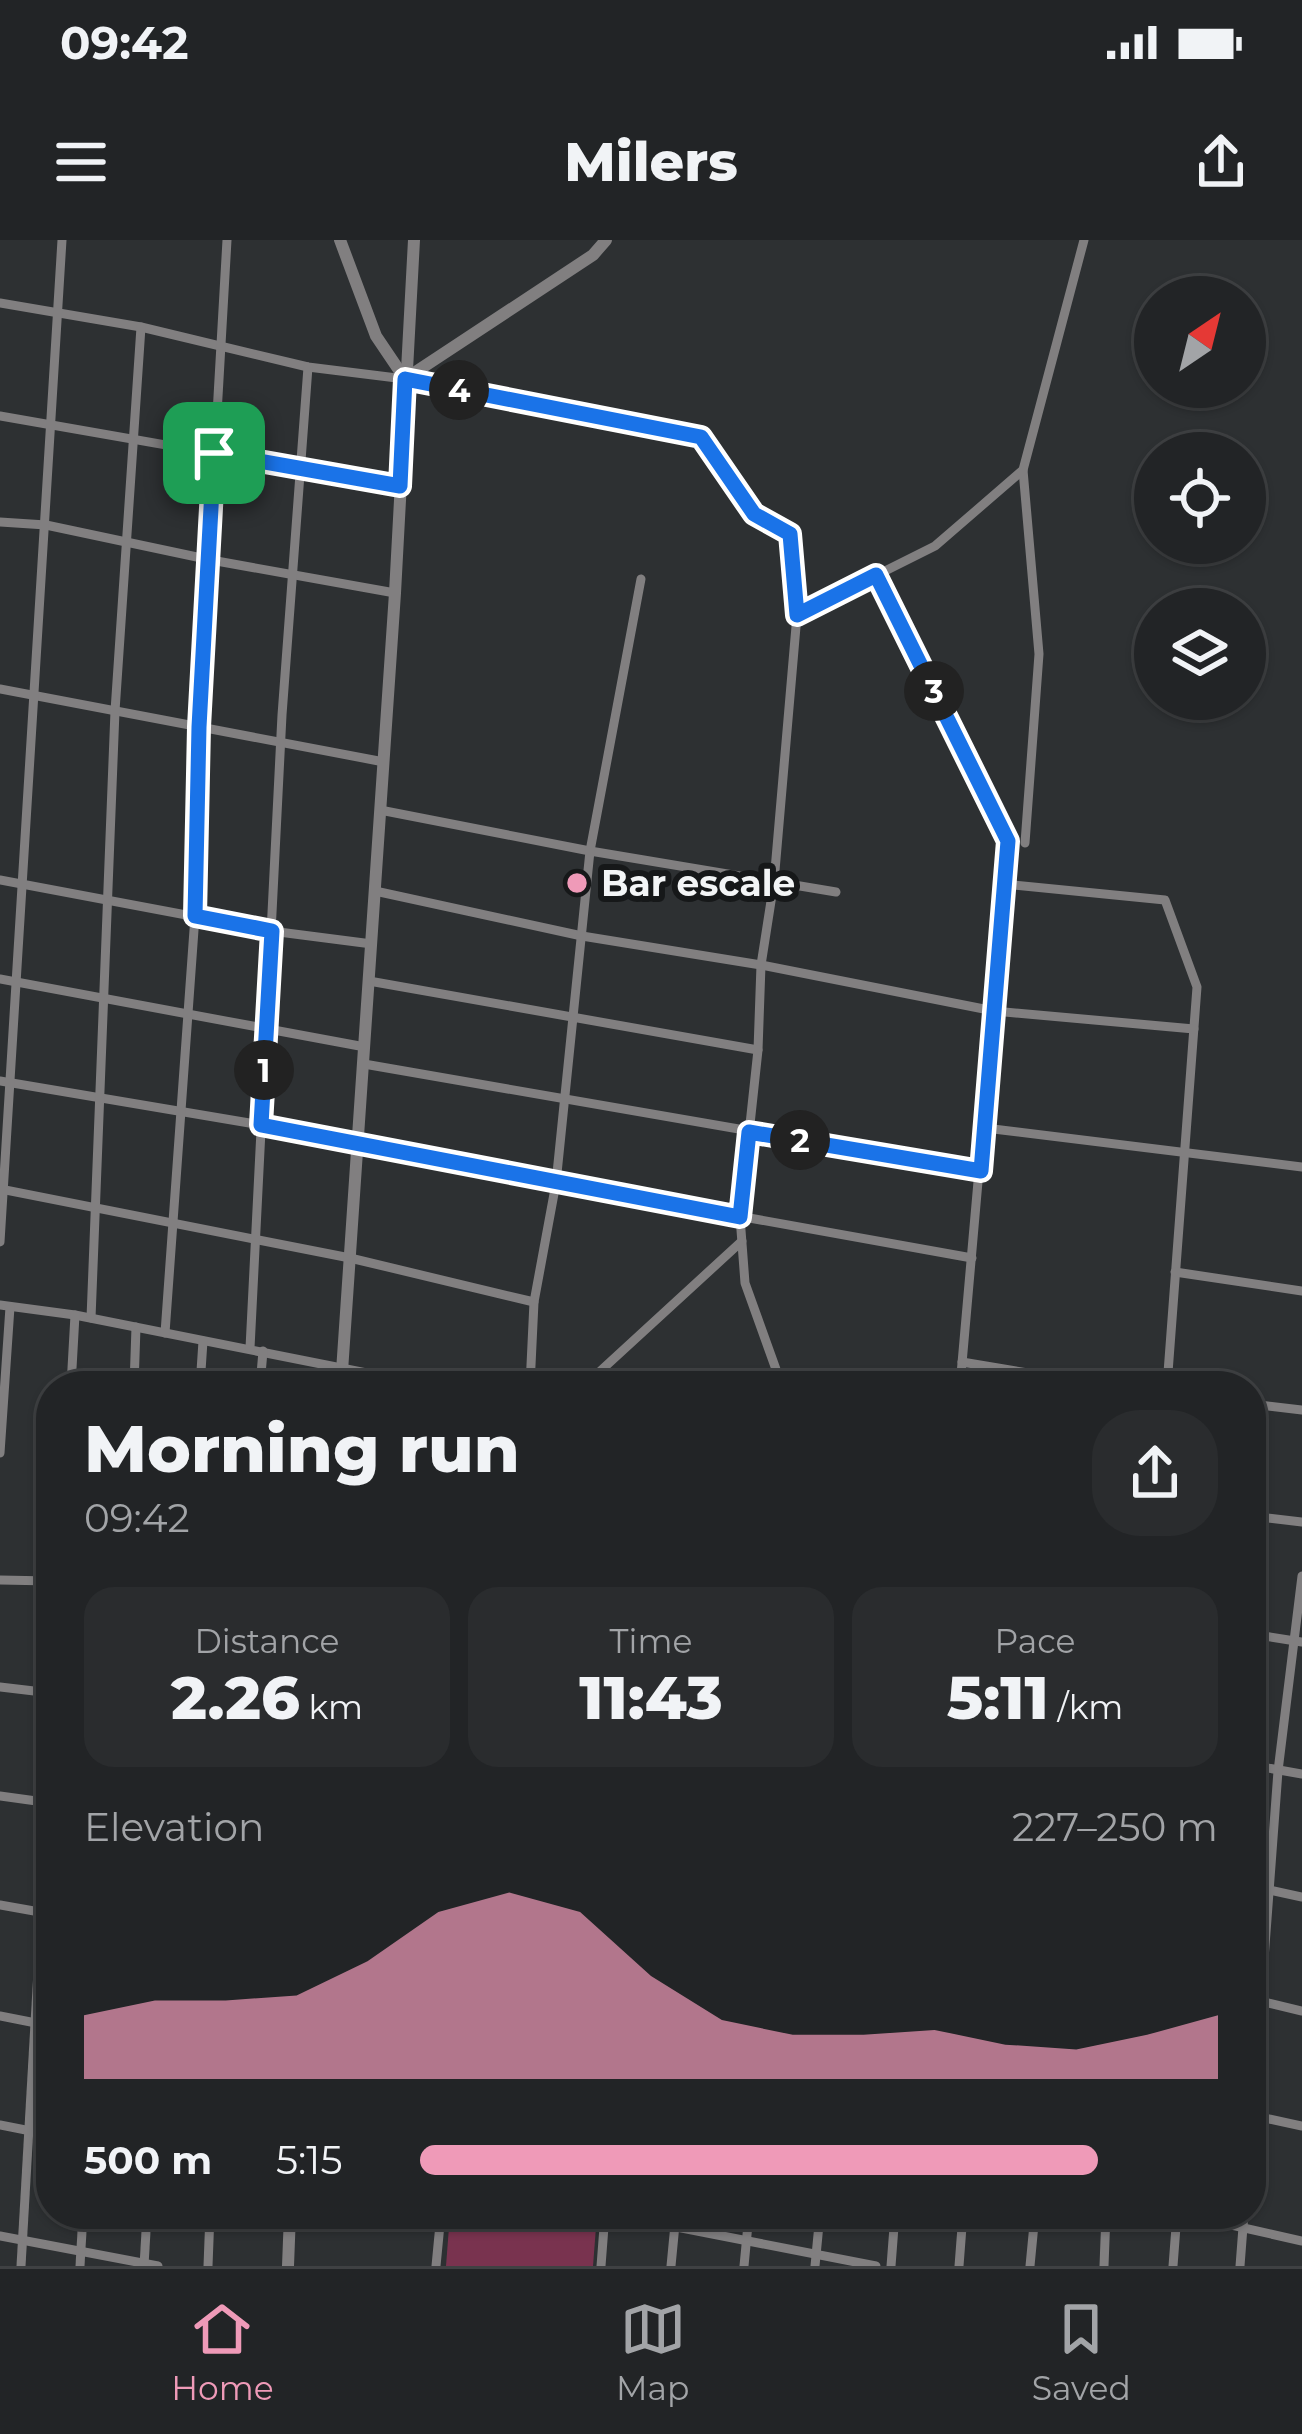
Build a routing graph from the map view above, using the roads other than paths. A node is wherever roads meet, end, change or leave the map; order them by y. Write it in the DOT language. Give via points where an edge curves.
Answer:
graph roads {
  1 [pos="62,240"];
  2 [pos="227,240"];
  3 [pos="340,240"];
  4 [pos="413,240"];
  5 [pos="606,240"];
  6 [pos="1084,240"];
  7 [pos="0,303"];
  8 [pos="58,312"];
  9 [pos="141,327"];
  10 [pos="219,344"];
  11 [pos="308,367"];
  12 [pos="405,379"];
  13 [pos="0,416"];
  14 [pos="51,428"];
  15 [pos="134,440"];
  16 [pos="214,453"];
  17 [pos="1023,470"];
  18 [pos="302,471"];
  19 [pos="400,486"];
  20 [pos="0,521"];
  21 [pos="46,525"];
  22 [pos="127,542"];
  23 [pos="211,560"];
  24 [pos="296,575"];
  25 [pos="876,575"];
  26 [pos="641,579"];
  27 [pos="395,593"];
  28 [pos="797,615"];
  29 [pos="0,689"];
  30 [pos="33,695"];
  31 [pos="115,711"];
  32 [pos="199,727"];
  33 [pos="281,743"];
  34 [pos="383,762"];
  35 [pos="380,810"];
  36 [pos="1025,843"];
  37 [pos="590,851"];
  38 [pos="0,880"];
  39 [pos="774,882"];
  40 [pos="1004,884"];
  41 [pos="24,885"];
  42 [pos="375,891"];
  43 [pos="836,892"];
  44 [pos="109,901"];
  45 [pos="195,916"];
  46 [pos="272,931"];
  47 [pos="582,936"];
  48 [pos="372,944"];
  49 [pos="761,964"];
  50 [pos="0,979"];
  51 [pos="369,981"];
  52 [pos="16,982"];
  53 [pos="104,997"];
  54 [pos="994,1011"];
  55 [pos="188,1013"];
  56 [pos="573,1018"];
  57 [pos="266,1027"];
  58 [pos="1194,1029"];
  59 [pos="365,1047"];
  60 [pos="758,1051"];
  61 [pos="364,1064"];
  62 [pos="4,1082"];
  63 [pos="98,1097"];
  64 [pos="565,1099"];
  65 [pos="181,1112"];
  66 [pos="261,1125"];
  67 [pos="985,1128"];
  68 [pos="749,1132"];
  69 [pos="358,1143"];
  70 [pos="1185,1152"];
  71 [pos="1302,1167"];
  72 [pos="981,1171"];
  73 [pos="556,1183"];
  74 [pos="1,1190"];
  75 [pos="92,1207"];
  76 [pos="740,1217"];
  77 [pos="172,1223"];
  78 [pos="256,1239"];
  79 [pos="742,1240"];
  80 [pos="0,1242"];
  81 [pos="350,1258"];
  82 [pos="972,1258"];
  83 [pos="1175,1272"];
  84 [pos="1302,1291"];
  85 [pos="534,1302"];
  86 [pos="5,1306"];
  87 [pos="75,1315"];
  88 [pos="91,1318"];
  89 [pos="136,1327"];
  90 [pos="164,1333"];
  91 [pos="203,1341"];
  92 [pos="250,1348"];
  93 [pos="263,1351"];
  94 [pos="962,1362"];
  95 [pos="342,1369"];
  96 [pos="72,1371"];
  97 [pos="135,1371"];
  98 [pos="201,1371"];
  99 [pos="261,1371"];
  100 [pos="353,1371"];
  101 [pos="531,1371"];
  102 [pos="600,1371"];
  103 [pos="777,1371"];
  104 [pos="961,1371"];
  105 [pos="1016,1371"];
  106 [pos="1168,1371"];
  107 [pos="1266,1406"];
  108 [pos="1302,1410"];
  109 [pos="0,1453"];
  110 [pos="1266,1518"];
  111 [pos="1302,1522"];
  112 [pos="1302,1576"];
  113 [pos="0,1580"];
  114 [pos="36,1581"];
  115 [pos="1266,1637"];
  116 [pos="1298,1642"];
  117 [pos="0,1687"];
  118 [pos="36,1691"];
  119 [pos="1266,1769"];
  120 [pos="1277,1771"];
  121 [pos="1302,1774"];
  122 [pos="0,1796"];
  123 [pos="36,1801"];
  124 [pos="1266,1889"];
  125 [pos="1270,1890"];
  126 [pos="1302,1897"];
  127 [pos="0,1905"];
  128 [pos="36,1911"];
  129 [pos="1266,1924"];
  130 [pos="36,1997"];
  131 [pos="1266,2003"];
  132 [pos="1302,2012"];
  133 [pos="0,2016"];
  134 [pos="33,2022"];
  135 [pos="36,2023"];
  136 [pos="1266,2119"];
  137 [pos="0,2125"];
  138 [pos="1302,2126"];
  139 [pos="28,2130"];
  140 [pos="36,2132"];
  141 [pos="82,2229"];
  142 [pos="146,2229"];
  143 [pos="210,2229"];
  144 [pos="289,2229"];
  145 [pos="440,2229"];
  146 [pos="606,2229"];
  147 [pos="675,2229"];
  148 [pos="681,2229"];
  149 [pos="748,2229"];
  150 [pos="818,2229"];
  151 [pos="895,2229"];
  152 [pos="962,2229"];
  153 [pos="1034,2229"];
  154 [pos="1105,2229"];
  155 [pos="1177,2229"];
  156 [pos="1242,2229"];
  157 [pos="1251,2229"];
  158 [pos="0,2236"];
  159 [pos="23,2240"];
  160 [pos="747,2240"];
  161 [pos="1302,2241"];
  162 [pos="81,2251"];
  163 [pos="815,2260"];
  164 [pos="144,2264"];
  165 [pos="21,2266"];
  166 [pos="80,2266"];
  167 [pos="158,2266"];
  168 [pos="208,2266"];
  169 [pos="288,2266"];
  170 [pos="436,2266"];
  171 [pos="601,2266"];
  172 [pos="671,2266"];
  173 [pos="744,2266"];
  174 [pos="876,2266"];
  175 [pos="891,2266"];
  176 [pos="959,2266"];
  177 [pos="1030,2266"];
  178 [pos="1104,2266"];
  179 [pos="1173,2266"];
  180 [pos="1240,2266"];
  1 -- 8 [label="street"];
  2 -- 10 [label="street"];
  3 -- 12 [label="street" via="376,336"];
  4 -- 12 [label="street"];
  5 -- 12 [label="street"];
  6 -- 17 [label="street"];
  7 -- 8 [label="street"];
  8 -- 9 [label="street"];
  8 -- 14 [label="street"];
  9 -- 10 [label="street"];
  9 -- 15 [label="street"];
  10 -- 11 [label="street"];
  10 -- 16 [label="street"];
  11 -- 12 [label="street"];
  11 -- 18 [label="street"];
  12 -- 19 [label="street"];
  12 -- 28 [label="street" via="701,437 754,514 790,534"];
  13 -- 14 [label="street"];
  14 -- 15 [label="street"];
  14 -- 21 [label="street"];
  15 -- 16 [label="street"];
  15 -- 22 [label="street"];
  16 -- 18 [label="street"];
  16 -- 23 [label="street"];
  17 -- 25 [label="street" via="935,545"];
  17 -- 36 [label="street" via="1039,654"];
  18 -- 19 [label="street"];
  18 -- 24 [label="street"];
  19 -- 27 [label="street"];
  20 -- 21 [label="street"];
  21 -- 22 [label="street"];
  21 -- 30 [label="street"];
  22 -- 23 [label="street"];
  22 -- 31 [label="street"];
  23 -- 24 [label="street"];
  23 -- 32 [label="street"];
  24 -- 27 [label="street"];
  24 -- 33 [label="street"];
  25 -- 28 [label="street"];
  25 -- 40 [label="street" via="1008,841"];
  26 -- 37 [label="street"];
  27 -- 34 [label="street"];
  28 -- 39 [label="street"];
  29 -- 30 [label="street"];
  30 -- 31 [label="street"];
  30 -- 41 [label="street"];
  31 -- 32 [label="street"];
  31 -- 44 [label="street"];
  32 -- 33 [label="street"];
  32 -- 45 [label="street"];
  33 -- 34 [label="street"];
  33 -- 46 [label="street"];
  34 -- 35 [label="street"];
  35 -- 37 [label="street"];
  35 -- 42 [label="street"];
  37 -- 39 [label="street"];
  37 -- 47 [label="street"];
  38 -- 41 [label="street"];
  39 -- 43 [label="street"];
  39 -- 49 [label="street"];
  40 -- 54 [label="street"];
  40 -- 58 [label="street" via="1165,900 1197,987"];
  41 -- 44 [label="street"];
  41 -- 52 [label="street"];
  42 -- 47 [label="street"];
  42 -- 48 [label="street"];
  44 -- 45 [label="street"];
  44 -- 53 [label="street"];
  45 -- 46 [label="street"];
  45 -- 55 [label="street"];
  46 -- 48 [label="street"];
  46 -- 57 [label="street"];
  47 -- 49 [label="street"];
  47 -- 56 [label="street"];
  48 -- 51 [label="street"];
  49 -- 54 [label="street"];
  49 -- 60 [label="street"];
  50 -- 52 [label="street"];
  51 -- 56 [label="street"];
  51 -- 59 [label="street"];
  52 -- 53 [label="street"];
  52 -- 62 [label="street"];
  53 -- 55 [label="street"];
  53 -- 63 [label="street"];
  54 -- 58 [label="street"];
  54 -- 67 [label="street"];
  55 -- 57 [label="street"];
  55 -- 65 [label="street"];
  56 -- 60 [label="street"];
  56 -- 64 [label="street"];
  57 -- 59 [label="street"];
  57 -- 66 [label="street"];
  58 -- 70 [label="street"];
  59 -- 61 [label="street"];
  60 -- 68 [label="street"];
  61 -- 64 [label="street"];
  61 -- 69 [label="street"];
  62 -- 63 [label="street"];
  62 -- 74 [label="street"];
  63 -- 65 [label="street"];
  63 -- 75 [label="street"];
  64 -- 68 [label="street"];
  64 -- 73 [label="street"];
  65 -- 66 [label="street"];
  65 -- 77 [label="street"];
  66 -- 69 [label="street"];
  66 -- 78 [label="street"];
  67 -- 70 [label="street"];
  67 -- 72 [label="street"];
  68 -- 72 [label="street"];
  68 -- 76 [label="street"];
  69 -- 73 [label="street"];
  69 -- 81 [label="street"];
  70 -- 71 [label="street"];
  70 -- 83 [label="street"];
  72 -- 82 [label="street"];
  73 -- 76 [label="street"];
  73 -- 85 [label="street"];
  74 -- 75 [label="street"];
  74 -- 80 [label="street"];
  75 -- 77 [label="street"];
  75 -- 88 [label="street"];
  76 -- 79 [label="street"];
  76 -- 82 [label="street"];
  77 -- 78 [label="street"];
  77 -- 90 [label="street"];
  78 -- 81 [label="street"];
  78 -- 92 [label="street"];
  79 -- 102 [label="street"];
  79 -- 103 [label="street" via="746,1283"];
  81 -- 85 [label="street"];
  81 -- 95 [label="street"];
  82 -- 94 [label="street"];
  83 -- 84 [label="street"];
  83 -- 106 [label="street"];
  85 -- 101 [label="street"];
  86 -- 87 [label="street"];
  86 -- 109 [label="street"];
  87 -- 88 [label="street"];
  87 -- 96 [label="street"];
  88 -- 89 [label="street"];
  89 -- 90 [label="street"];
  89 -- 97 [label="street"];
  90 -- 91 [label="street"];
  91 -- 92 [label="street"];
  91 -- 98 [label="street"];
  92 -- 93 [label="street"];
  93 -- 95 [label="street"];
  93 -- 99 [label="street"];
  94 -- 104 [label="street"];
  94 -- 105 [label="street"];
  95 -- 100 [label="street"];
  107 -- 108 [label="street"];
  110 -- 111 [label="street"];
  112 -- 116 [label="street"];
  113 -- 114 [label="street"];
  115 -- 116 [label="street"];
  116 -- 120 [label="street"];
  117 -- 118 [label="street"];
  119 -- 120 [label="street"];
  120 -- 121 [label="street"];
  120 -- 125 [label="street"];
  122 -- 123 [label="street"];
  124 -- 125 [label="street"];
  125 -- 126 [label="street"];
  125 -- 129 [label="street"];
  127 -- 128 [label="street"];
  130 -- 134 [label="street"];
  131 -- 132 [label="street"];
  133 -- 134 [label="street"];
  134 -- 135 [label="street"];
  134 -- 139 [label="street"];
  136 -- 138 [label="street"];
  137 -- 139 [label="street"];
  139 -- 140 [label="street"];
  139 -- 159 [label="street"];
  141 -- 162 [label="street"];
  142 -- 164 [label="street"];
  143 -- 168 [label="street"];
  144 -- 169 [label="street"];
  145 -- 170 [label="street"];
  146 -- 171 [label="street"];
  147 -- 172 [label="street"];
  148 -- 160 [label="street"];
  149 -- 160 [label="street"];
  150 -- 163 [label="street"];
  151 -- 175 [label="street"];
  152 -- 176 [label="street"];
  153 -- 177 [label="street"];
  154 -- 178 [label="street"];
  155 -- 179 [label="street"];
  156 -- 180 [label="street"];
  157 -- 161 [label="street"];
  158 -- 159 [label="street"];
  159 -- 162 [label="street"];
  159 -- 165 [label="street"];
  160 -- 163 [label="street"];
  160 -- 173 [label="street"];
  162 -- 164 [label="street"];
  162 -- 166 [label="street"];
  163 -- 174 [label="street"];
  164 -- 167 [label="street"];
}
